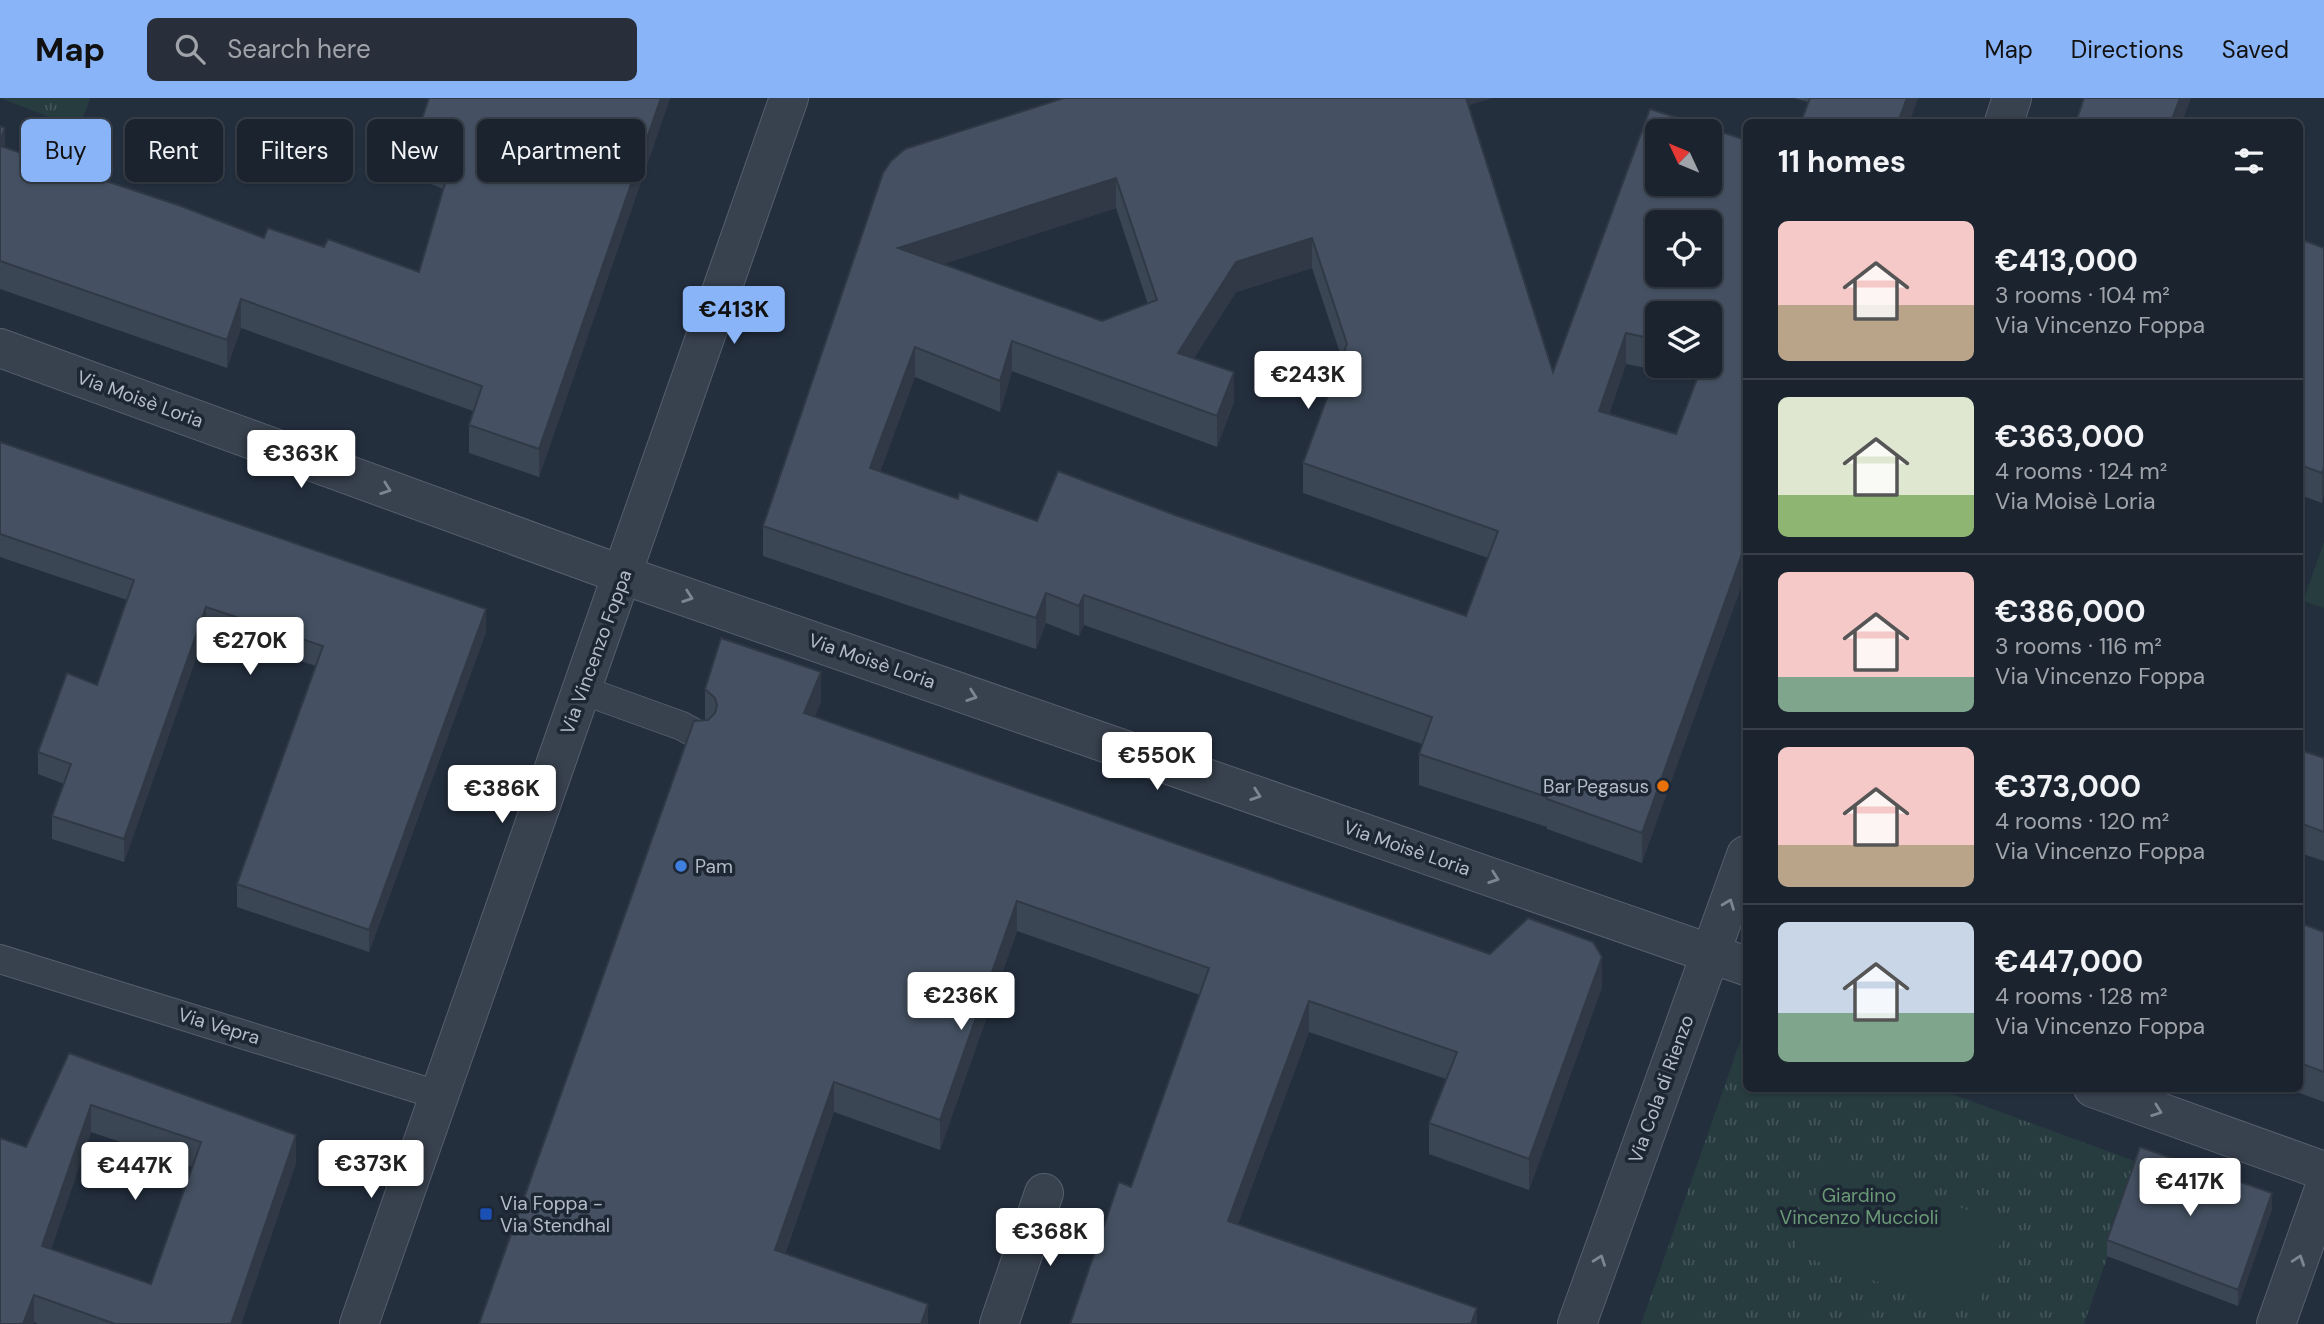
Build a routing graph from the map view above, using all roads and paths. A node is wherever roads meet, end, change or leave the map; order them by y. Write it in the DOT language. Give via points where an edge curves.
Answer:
graph roads {
  1 [pos="789,98"];
  2 [pos="2012,98"];
  3 [pos="2005,119"];
  4 [pos="0,348"];
  5 [pos="623,575"];
  6 [pos="582,690"];
  7 [pos="699,736"];
  8 [pos="1743,863"];
  9 [pos="1710,953"];
  10 [pos="0,958"];
  11 [pos="1743,965"];
  12 [pos="2103,1092"];
  13 [pos="438,1095"];
  14 [pos="2324,1171"];
  15 [pos="2324,1189"];
  16 [pos="1044,1193"];
  17 [pos="359,1324"];
  18 [pos="999,1324"];
  19 [pos="1577,1324"];
  20 [pos="2276,1324"];
  1 -- 5 [label="street, Via Vincenzo Foppa"];
  2 -- 3 [label="street"];
  4 -- 5 [label="street, Via Moisè Loria, one-way"];
  5 -- 6 [label="street, Via Vincenzo Foppa"];
  5 -- 9 [label="street, Via Moisè Loria, one-way"];
  6 -- 7 [label="lane"];
  6 -- 13 [label="street, Via Vincenzo Foppa"];
  9 -- 8 [label="street, Via Cola di Rienzo, one-way"];
  9 -- 11 [label="street, Via Moisè Loria"];
  19 -- 9 [label="street, Via Cola di Rienzo, one-way"];
  10 -- 13 [label="lane, Via Vepra"];
  12 -- 14 [label="street, one-way"];
  13 -- 17 [label="street, Via Vincenzo Foppa"];
  20 -- 15 [label="street, one-way"];
  16 -- 18 [label="street"];
}
